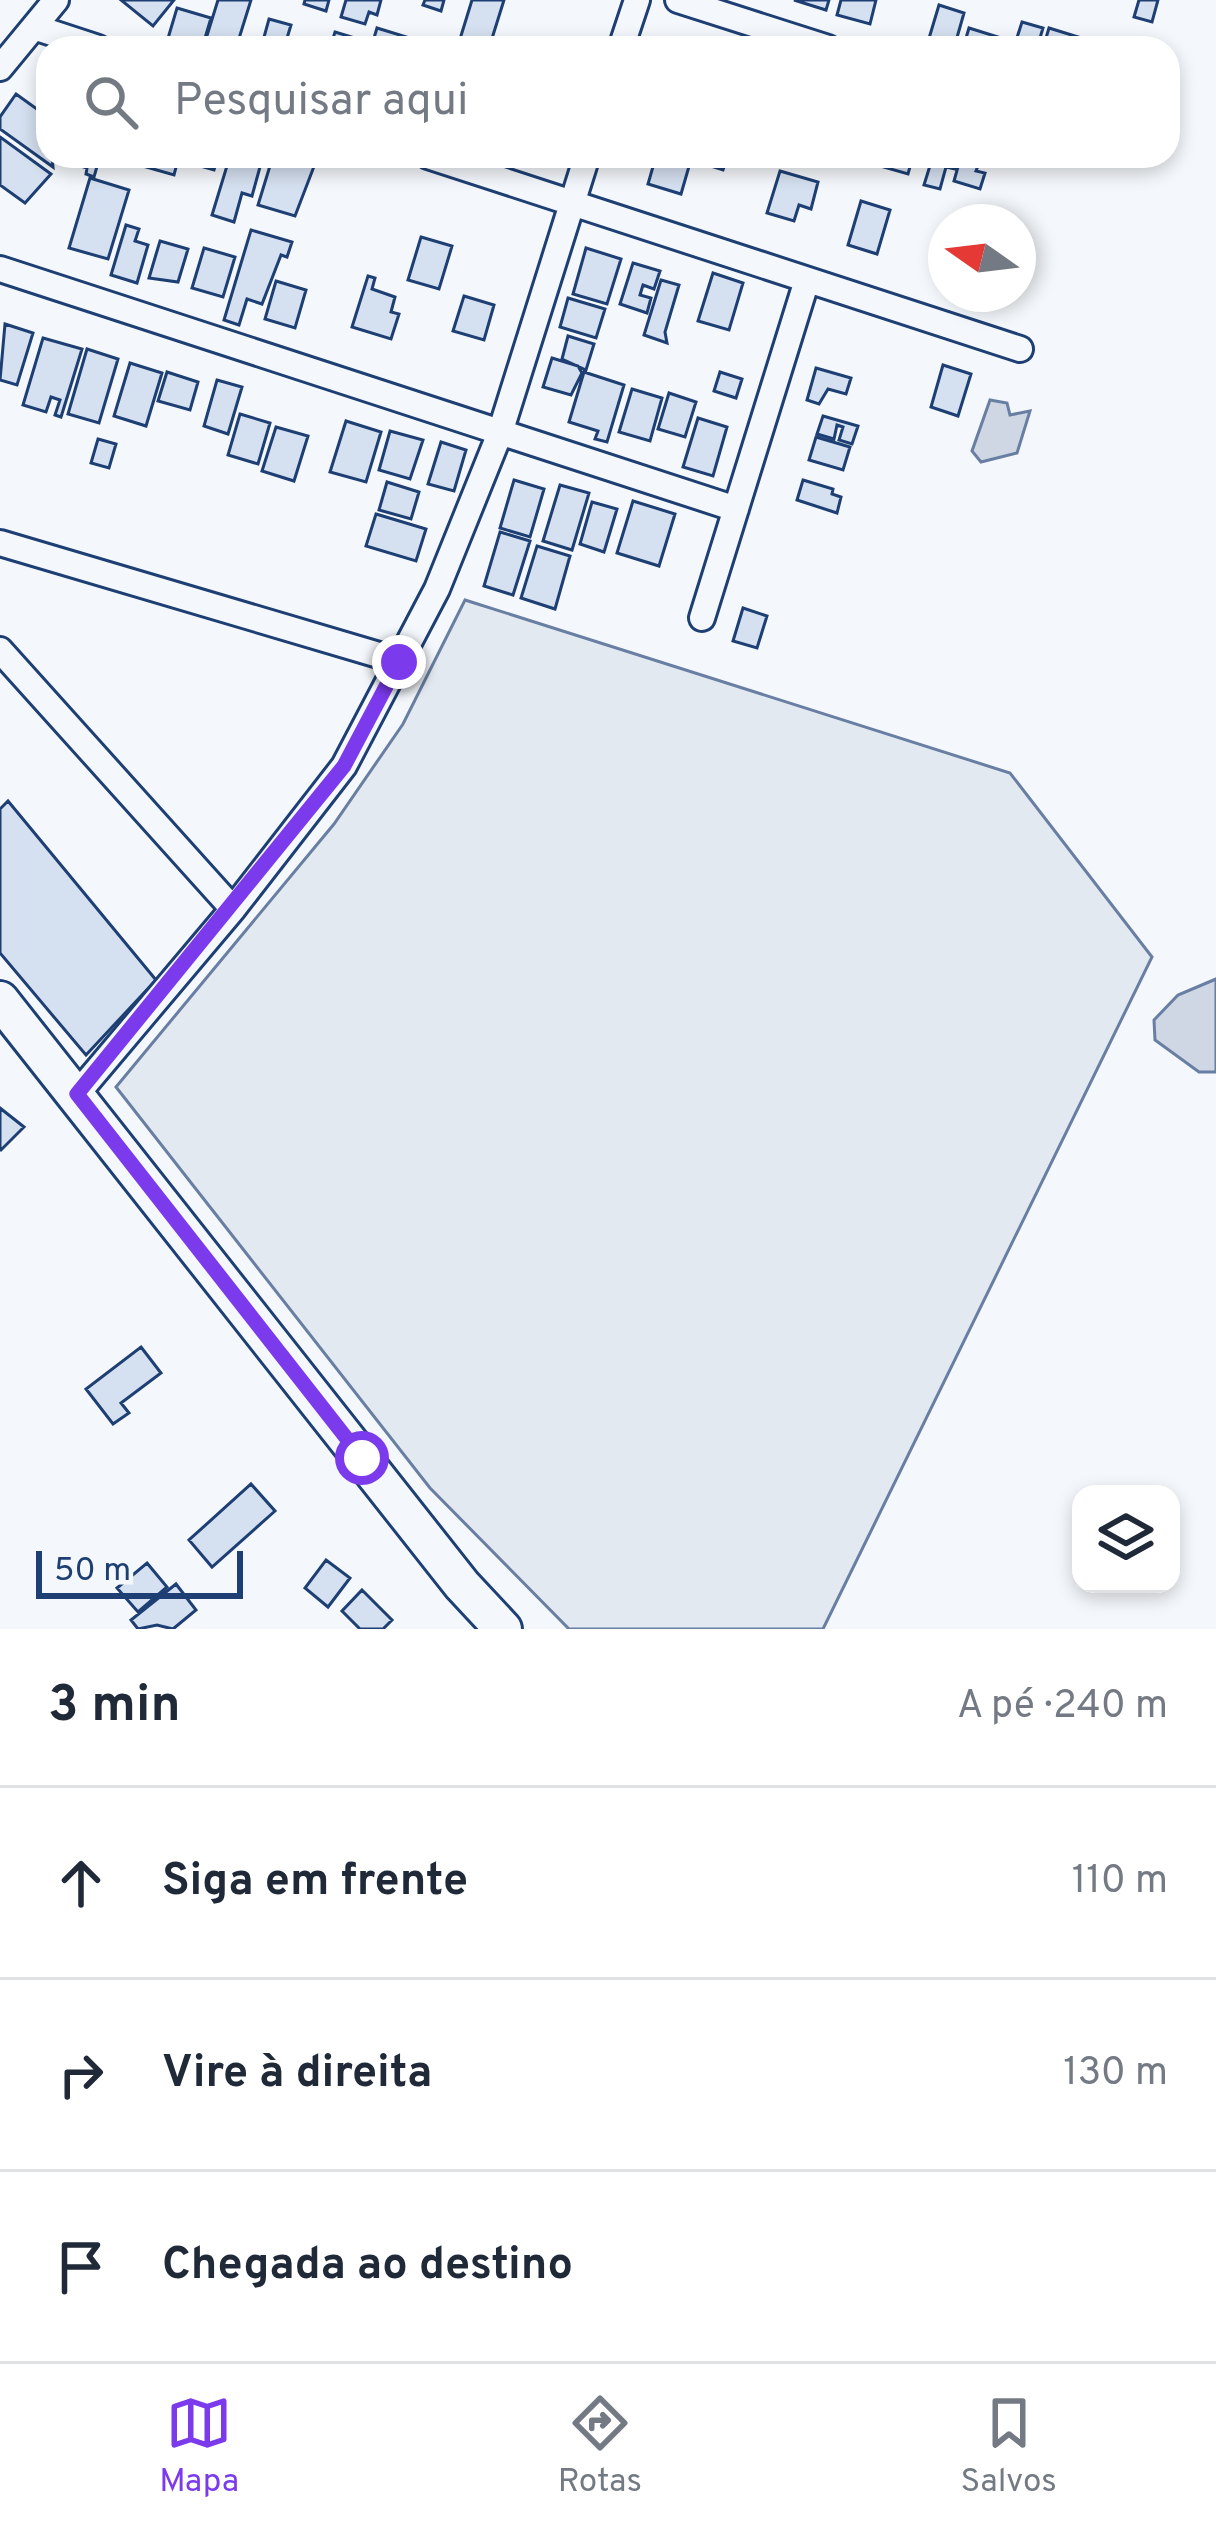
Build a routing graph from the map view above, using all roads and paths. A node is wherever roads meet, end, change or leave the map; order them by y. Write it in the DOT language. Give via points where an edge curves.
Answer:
graph roads {
  1 [pos="56,0"];
  2 [pos="637,0"];
  3 [pos="678,0"];
  4 [pos="34,27"];
  5 [pos="61,36"];
  6 [pos="625,36"];
  7 [pos="790,36"];
  8 [pos="0,68"];
  9 [pos="465,168"];
  10 [pos="583,168"];
  11 [pos="573,203"];
  12 [pos="0,269"];
  13 [pos="807,280"];
  14 [pos="1020,350"];
  15 [pos="500,433"];
  16 [pos="736,509"];
  17 [pos="0,543"];
  18 [pos="702,618"];
  19 [pos="0,650"];
  20 [pos="399,662"];
  21 [pos="233,909"];
  22 [pos="0,1000"];
  23 [pos="77,1094"];
  24 [pos="502,1629"];
  1 -- 4 [label="street"];
  2 -- 6 [label="street"];
  3 -- 7 [label="street"];
  4 -- 5 [label="street"];
  4 -- 8 [label="street"];
  9 -- 11 [label="street"];
  10 -- 11 [label="street"];
  11 -- 13 [label="street"];
  11 -- 15 [label="street"];
  12 -- 15 [label="street"];
  13 -- 14 [label="street"];
  13 -- 16 [label="street"];
  15 -- 16 [label="street"];
  15 -- 20 [label="street"];
  16 -- 18 [label="street"];
  17 -- 20 [label="street"];
  19 -- 21 [label="street"];
  20 -- 21 [label="street" via="344,766"];
  21 -- 23 [label="street"];
  22 -- 23 [label="main road"];
  23 -- 24 [label="main road"];
}
